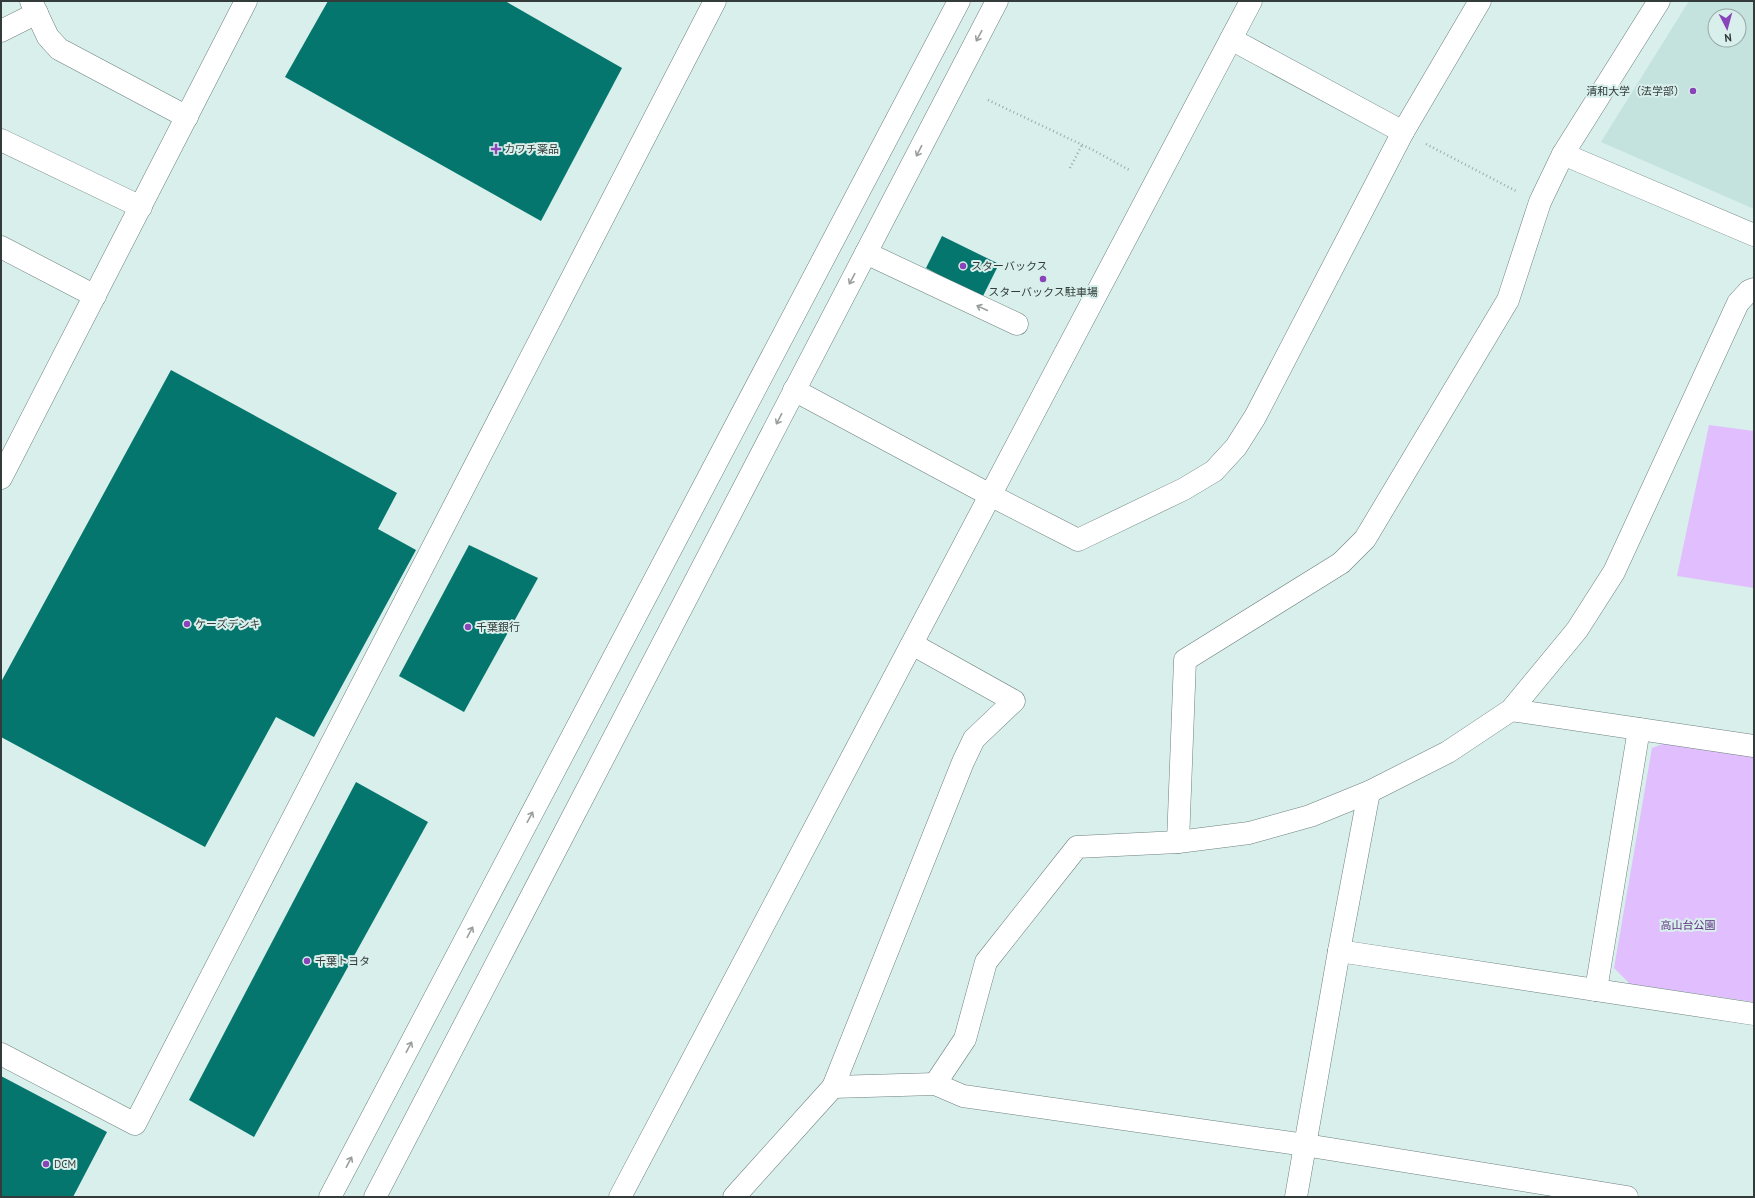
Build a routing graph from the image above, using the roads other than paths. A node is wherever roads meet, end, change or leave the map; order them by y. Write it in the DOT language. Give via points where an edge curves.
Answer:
graph roads {
  1 [pos="246,1"];
  2 [pos="715,1"];
  3 [pos="959,1"];
  4 [pos="997,1"];
  5 [pos="1251,1"];
  6 [pos="1480,1"];
  7 [pos="1659,1"];
  8 [pos="40,9"];
  9 [pos="1,30"];
  10 [pos="1231,40"];
  11 [pos="187,117"];
  12 [pos="1403,132"];
  13 [pos="1,140"];
  14 [pos="1563,154"];
  15 [pos="141,207"];
  16 [pos="1754,235"];
  17 [pos="1,248"];
  18 [pos="866,253"];
  19 [pos="1754,289"];
  20 [pos="95,296"];
  21 [pos="1017,324"];
  22 [pos="794,390"];
  23 [pos="1,478"];
  24 [pos="990,495"];
  25 [pos="912,644"];
  26 [pos="1511,710"];
  27 [pos="1639,729"];
  28 [pos="1754,746"];
  29 [pos="1369,792"];
  30 [pos="1178,842"];
  31 [pos="1339,951"];
  32 [pos="1596,990"];
  33 [pos="1754,1014"];
  34 [pos="1,1054"];
  35 [pos="935,1084"];
  36 [pos="833,1087"];
  37 [pos="1305,1145"];
  38 [pos="330,1197"];
  39 [pos="375,1197"];
  40 [pos="620,1197"];
  41 [pos="734,1197"];
  42 [pos="1296,1197"];
  43 [pos="1627,1197"];
  1 -- 11 [label="street"];
  2 -- 34 [label="street" via="135,1124"];
  38 -- 3 [label="street, one-way"];
  4 -- 18 [label="street, one-way"];
  5 -- 10 [label="street"];
  6 -- 12 [label="street"];
  7 -- 14 [label="street"];
  8 -- 9 [label="street"];
  8 -- 11 [label="street" via="48,36 59,49"];
  10 -- 12 [label="street"];
  10 -- 24 [label="street"];
  11 -- 15 [label="street"];
  12 -- 24 [label="street" via="1255,417 1236,447 1214,471 1184,490 1078,540"];
  13 -- 15 [label="street"];
  14 -- 16 [label="street"];
  14 -- 30 [label="street" via="1540,202 1508,300 1365,539 1341,563 1185,660"];
  15 -- 20 [label="street"];
  17 -- 20 [label="street"];
  21 -- 18 [label="street, one-way"];
  18 -- 22 [label="street, one-way"];
  19 -- 26 [label="street" via="1738,302 1614,572 1577,630"];
  20 -- 23 [label="street"];
  22 -- 24 [label="street"];
  22 -- 39 [label="street, one-way"];
  24 -- 25 [label="street"];
  25 -- 36 [label="street" via="1014,701 974,739 963,762"];
  25 -- 40 [label="street"];
  26 -- 27 [label="street"];
  26 -- 29 [label="street" via="1448,752"];
  27 -- 28 [label="street"];
  27 -- 32 [label="street"];
  29 -- 30 [label="street" via="1310,816 1249,833"];
  29 -- 31 [label="street"];
  30 -- 35 [label="street" via="1077,847 986,962 966,1039"];
  31 -- 32 [label="street"];
  31 -- 37 [label="street"];
  32 -- 33 [label="street"];
  35 -- 36 [label="street"];
  35 -- 37 [label="street" via="963,1096"];
  36 -- 41 [label="street"];
  37 -- 42 [label="street"];
  37 -- 43 [label="street"];
}
